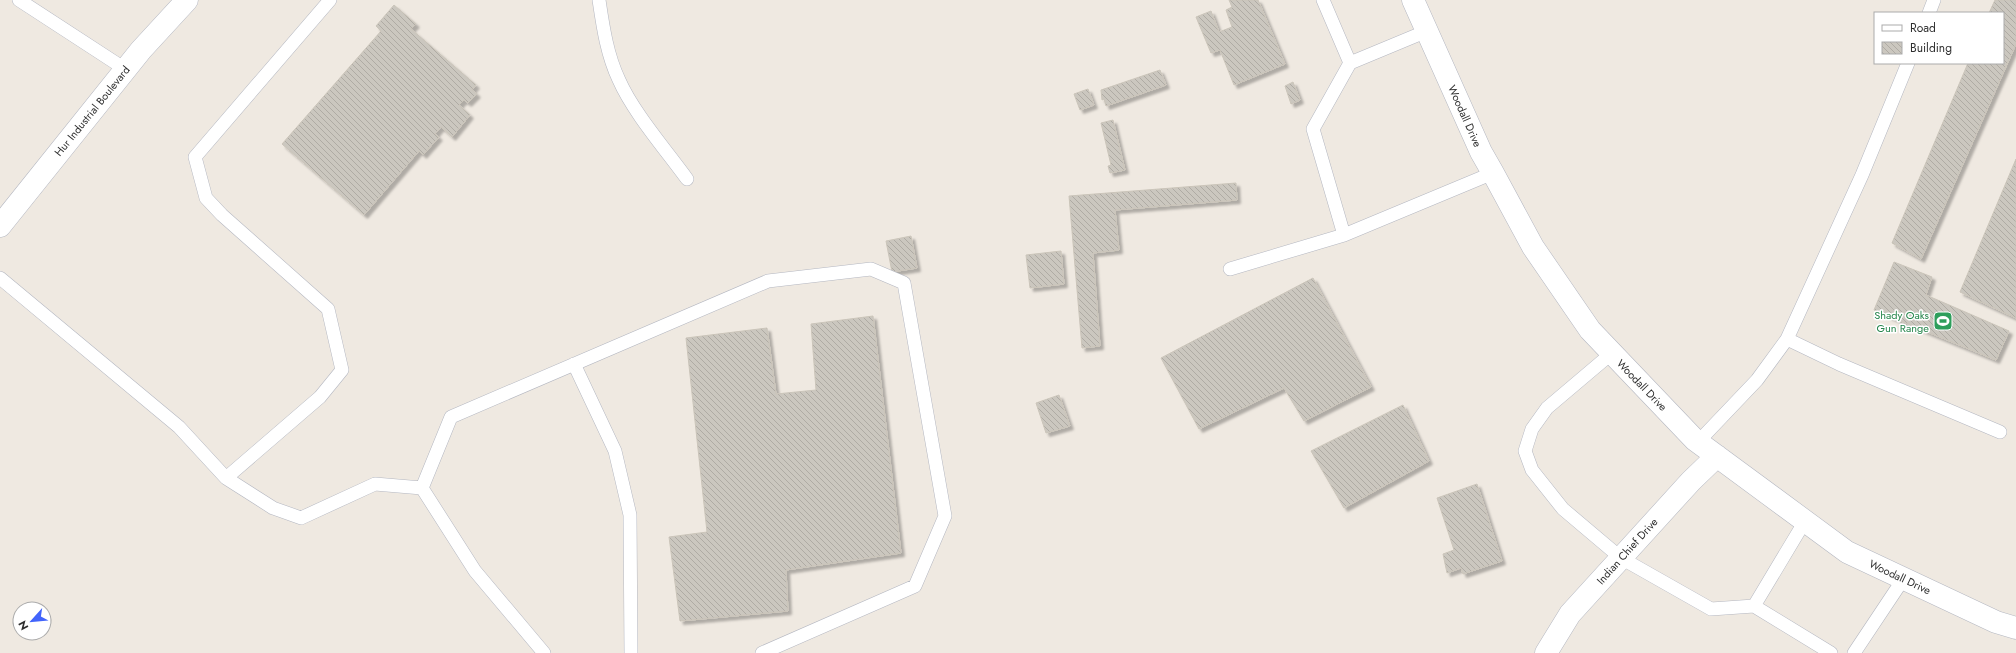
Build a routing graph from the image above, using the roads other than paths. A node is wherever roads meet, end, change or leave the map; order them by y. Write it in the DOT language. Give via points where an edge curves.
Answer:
graph roads {
  1 [pos="19,0"];
  2 [pos="188,0"];
  3 [pos="330,0"];
  4 [pos="599,0"];
  5 [pos="1323,0"];
  6 [pos="1413,0"];
  7 [pos="1934,0"];
  8 [pos="1929,12"];
  9 [pos="1427,31"];
  10 [pos="1350,63"];
  11 [pos="1908,64"];
  12 [pos="125,69"];
  13 [pos="1493,173"];
  14 [pos="687,179"];
  15 [pos="0,226"];
  16 [pos="1344,235"];
  17 [pos="1230,269"];
  18 [pos="0,278"];
  19 [pos="1786,339"];
  20 [pos="1612,353"];
  21 [pos="574,364"];
  22 [pos="2000,432"];
  23 [pos="1698,442"];
  24 [pos="1717,456"];
  25 [pos="226,478"];
  26 [pos="422,488"];
  27 [pos="1805,521"];
  28 [pos="1621,558"];
  29 [pos="1904,578"];
  30 [pos="1754,606"];
  31 [pos="2016,628"];
  32 [pos="544,653"];
  33 [pos="632,653"];
  34 [pos="762,653"];
  35 [pos="1546,653"];
  36 [pos="1831,653"];
  37 [pos="1854,653"];
  1 -- 12 [label="lane"];
  2 -- 12 [label="street, Hur Industrial Boulevard"];
  3 -- 25 [label="lane" via="195,157 206,198 328,310 342,370 320,397"];
  4 -- 14 [label="lane" via="607,50 619,81 640,115"];
  5 -- 10 [label="lane"];
  6 -- 9 [label="street, Woodall Drive"];
  7 -- 8 [label="lane"];
  9 -- 10 [label="lane"];
  9 -- 13 [label="street, Woodall Drive" via="1481,152"];
  10 -- 16 [label="lane" via="1313,129"];
  11 -- 19 [label="lane" via="1862,175"];
  12 -- 15 [label="street, Hur Industrial Boulevard"];
  13 -- 16 [label="lane"];
  13 -- 20 [label="street, Woodall Drive" via="1533,247 1590,330"];
  16 -- 17 [label="lane"];
  18 -- 25 [label="lane" via="180,427"];
  19 -- 22 [label="lane"];
  19 -- 23 [label="lane" via="1757,380"];
  20 -- 23 [label="street, Woodall Drive"];
  20 -- 28 [label="lane" via="1547,408 1532,429 1525,451 1532,470 1563,509"];
  21 -- 26 [label="lane" via="451,417"];
  21 -- 33 [label="lane" via="615,451 630,514"];
  21 -- 34 [label="lane" via="768,281 871,269 904,283 944,516 915,586"];
  23 -- 24 [label="street, Woodall Drive"];
  24 -- 27 [label="street, Woodall Drive"];
  24 -- 28 [label="street, Indian Chief Drive"];
  25 -- 26 [label="lane" via="273,508 301,518 375,484"];
  26 -- 32 [label="lane" via="476,571"];
  27 -- 29 [label="street, Woodall Drive" via="1847,552"];
  27 -- 30 [label="lane"];
  28 -- 30 [label="lane" via="1711,609"];
  28 -- 35 [label="street, Indian Chief Drive" via="1570,614"];
  29 -- 31 [label="street, Woodall Drive" via="1996,622"];
  29 -- 37 [label="lane"];
  30 -- 36 [label="lane"];
}
